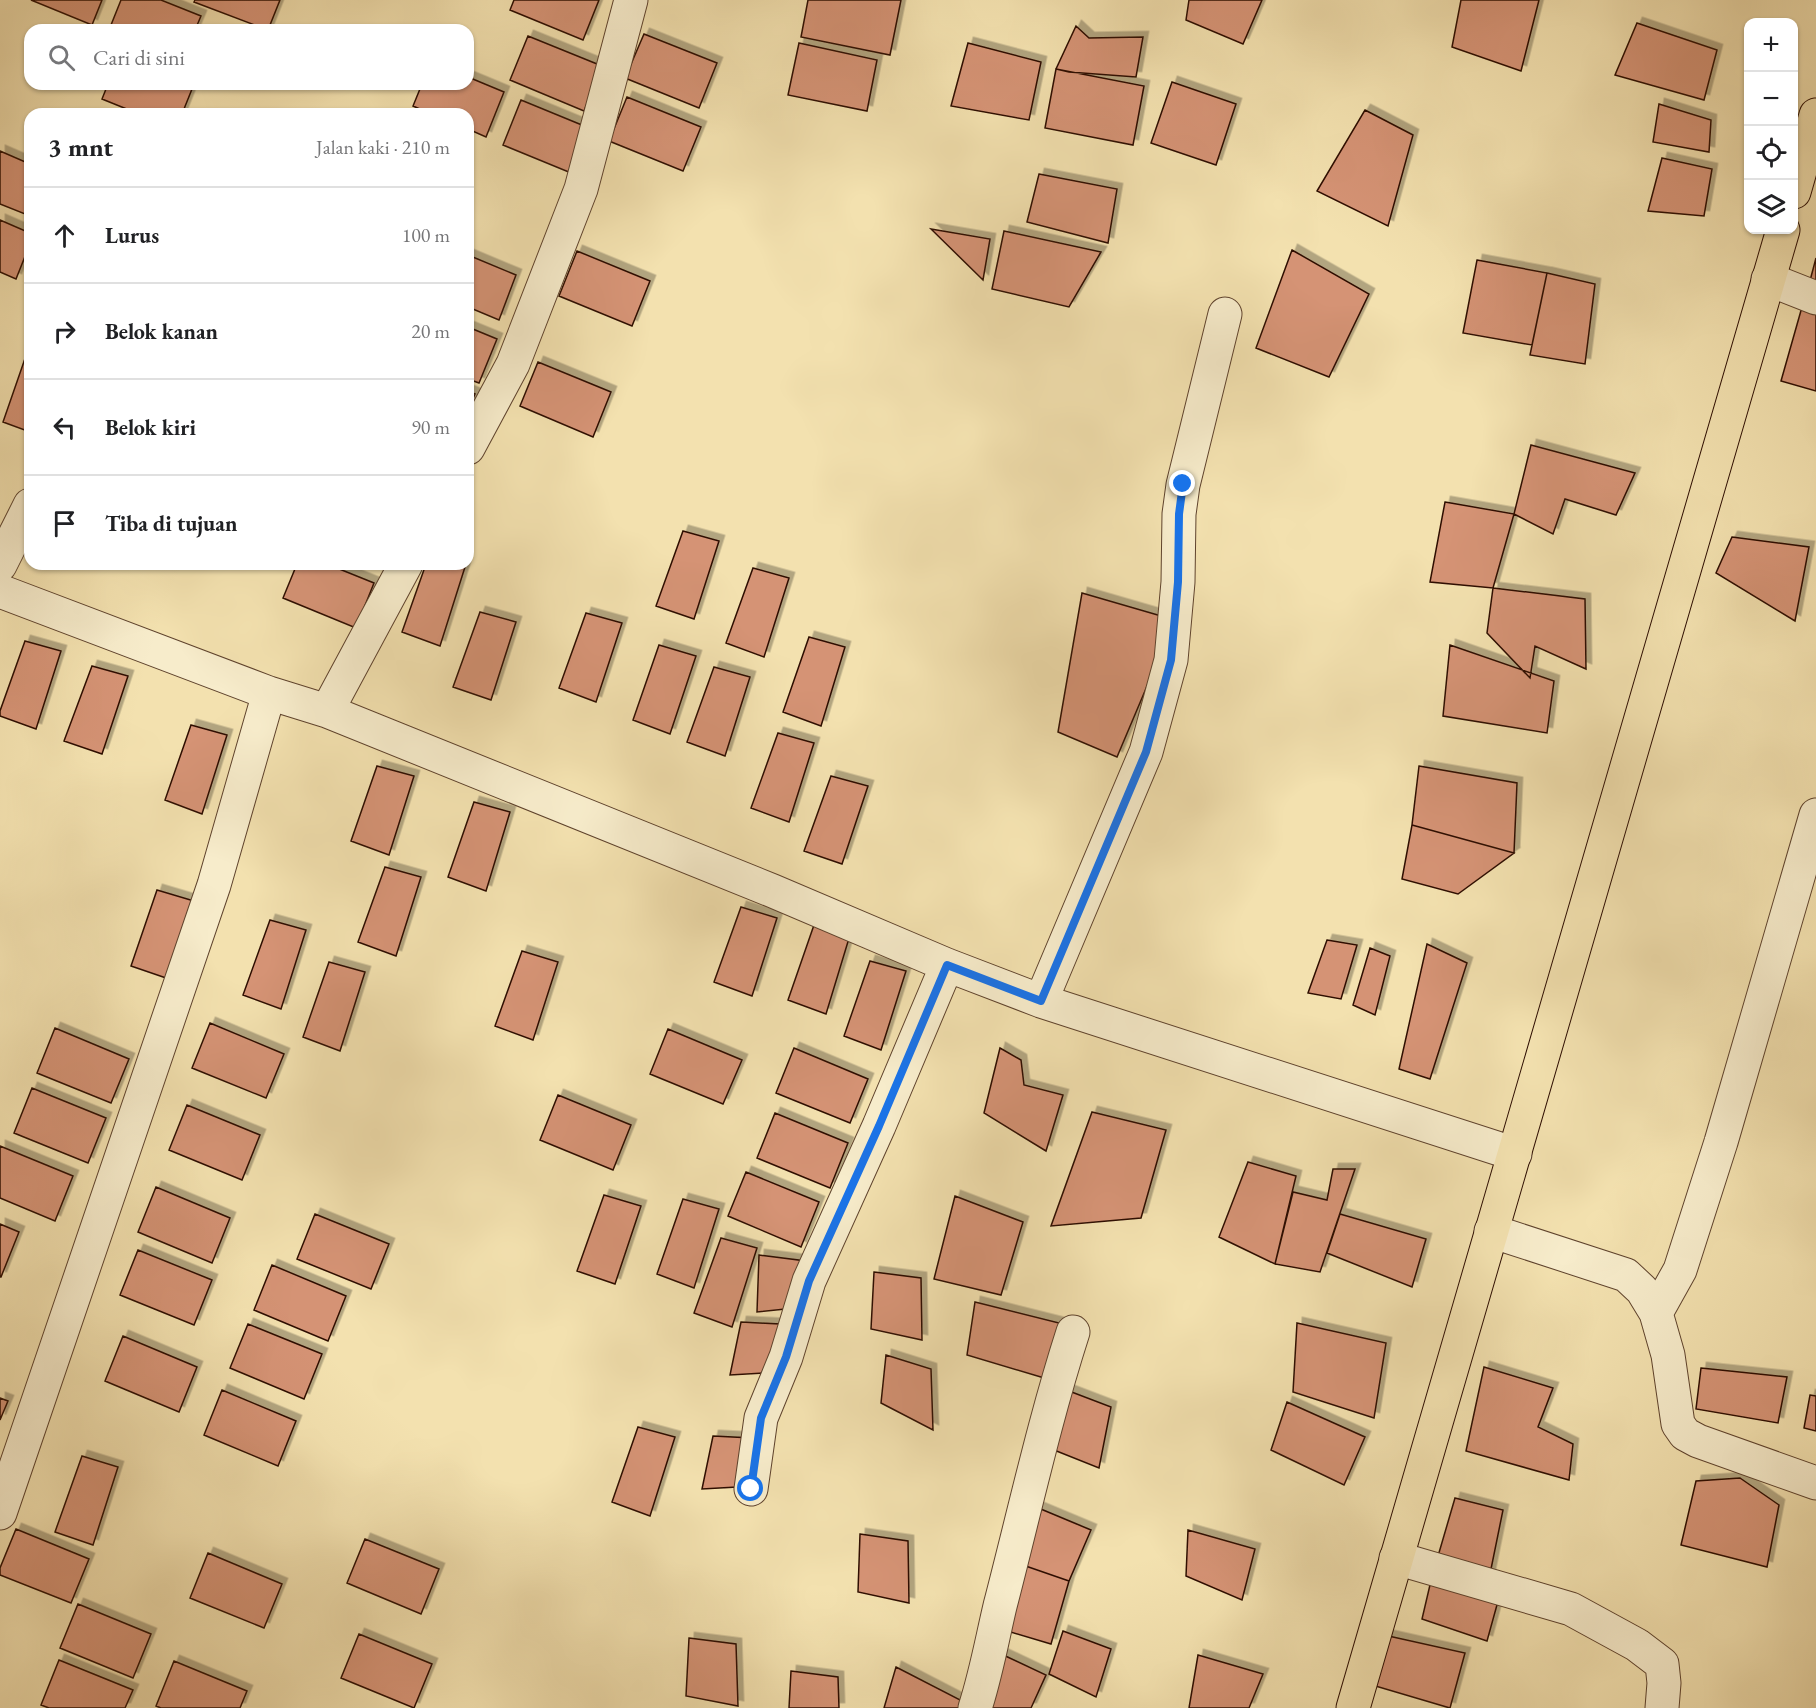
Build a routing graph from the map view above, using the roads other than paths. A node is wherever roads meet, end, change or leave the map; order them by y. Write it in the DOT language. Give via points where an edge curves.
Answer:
graph roads {
  1 [pos="631,0"];
  2 [pos="1816,115"];
  3 [pos="1797,180"];
  4 [pos="1782,234"];
  5 [pos="1768,279"];
  6 [pos="1816,298"];
  7 [pos="1225,314"];
  8 [pos="474,437"];
  9 [pos="24,517"];
  10 [pos="0,565"];
  11 [pos="403,570"];
  12 [pos="0,591"];
  13 [pos="268,693"];
  14 [pos="327,711"];
  15 [pos="1816,815"];
  16 [pos="947,965"];
  17 [pos="1041,1001"];
  18 [pos="1515,1154"];
  19 [pos="1491,1231"];
  20 [pos="1656,1313"];
  21 [pos="1073,1332"];
  22 [pos="1816,1483"];
  23 [pos="751,1489"];
  24 [pos="0,1513"];
  25 [pos="1396,1558"];
  26 [pos="975,1708"];
  27 [pos="1353,1708"];
  28 [pos="1662,1708"];
  1 -- 8 [label="street" via="581,189 513,364"];
  2 -- 3 [label="main road"];
  4 -- 5 [label="main road"];
  5 -- 6 [label="street"];
  5 -- 18 [label="main road"];
  7 -- 17 [label="street" via="1183,484 1171,660 1146,752"];
  9 -- 10 [label="street"];
  11 -- 14 [label="street"];
  12 -- 13 [label="street"];
  13 -- 14 [label="street"];
  13 -- 24 [label="street" via="214,885"];
  14 -- 16 [label="street"];
  15 -- 20 [label="street" via="1680,1270"];
  16 -- 17 [label="street"];
  16 -- 23 [label="street" via="809,1281 786,1357 761,1418"];
  17 -- 18 [label="street"];
  18 -- 19 [label="main road"];
  19 -- 20 [label="street" via="1626,1275 1642,1290"];
  19 -- 25 [label="main road"];
  20 -- 22 [label="street" via="1668,1355 1678,1424 1685,1434"];
  21 -- 26 [label="street" via="1058,1377"];
  25 -- 27 [label="main road"];
  25 -- 28 [label="street" via="1571,1609 1637,1645 1662,1664"];
}
